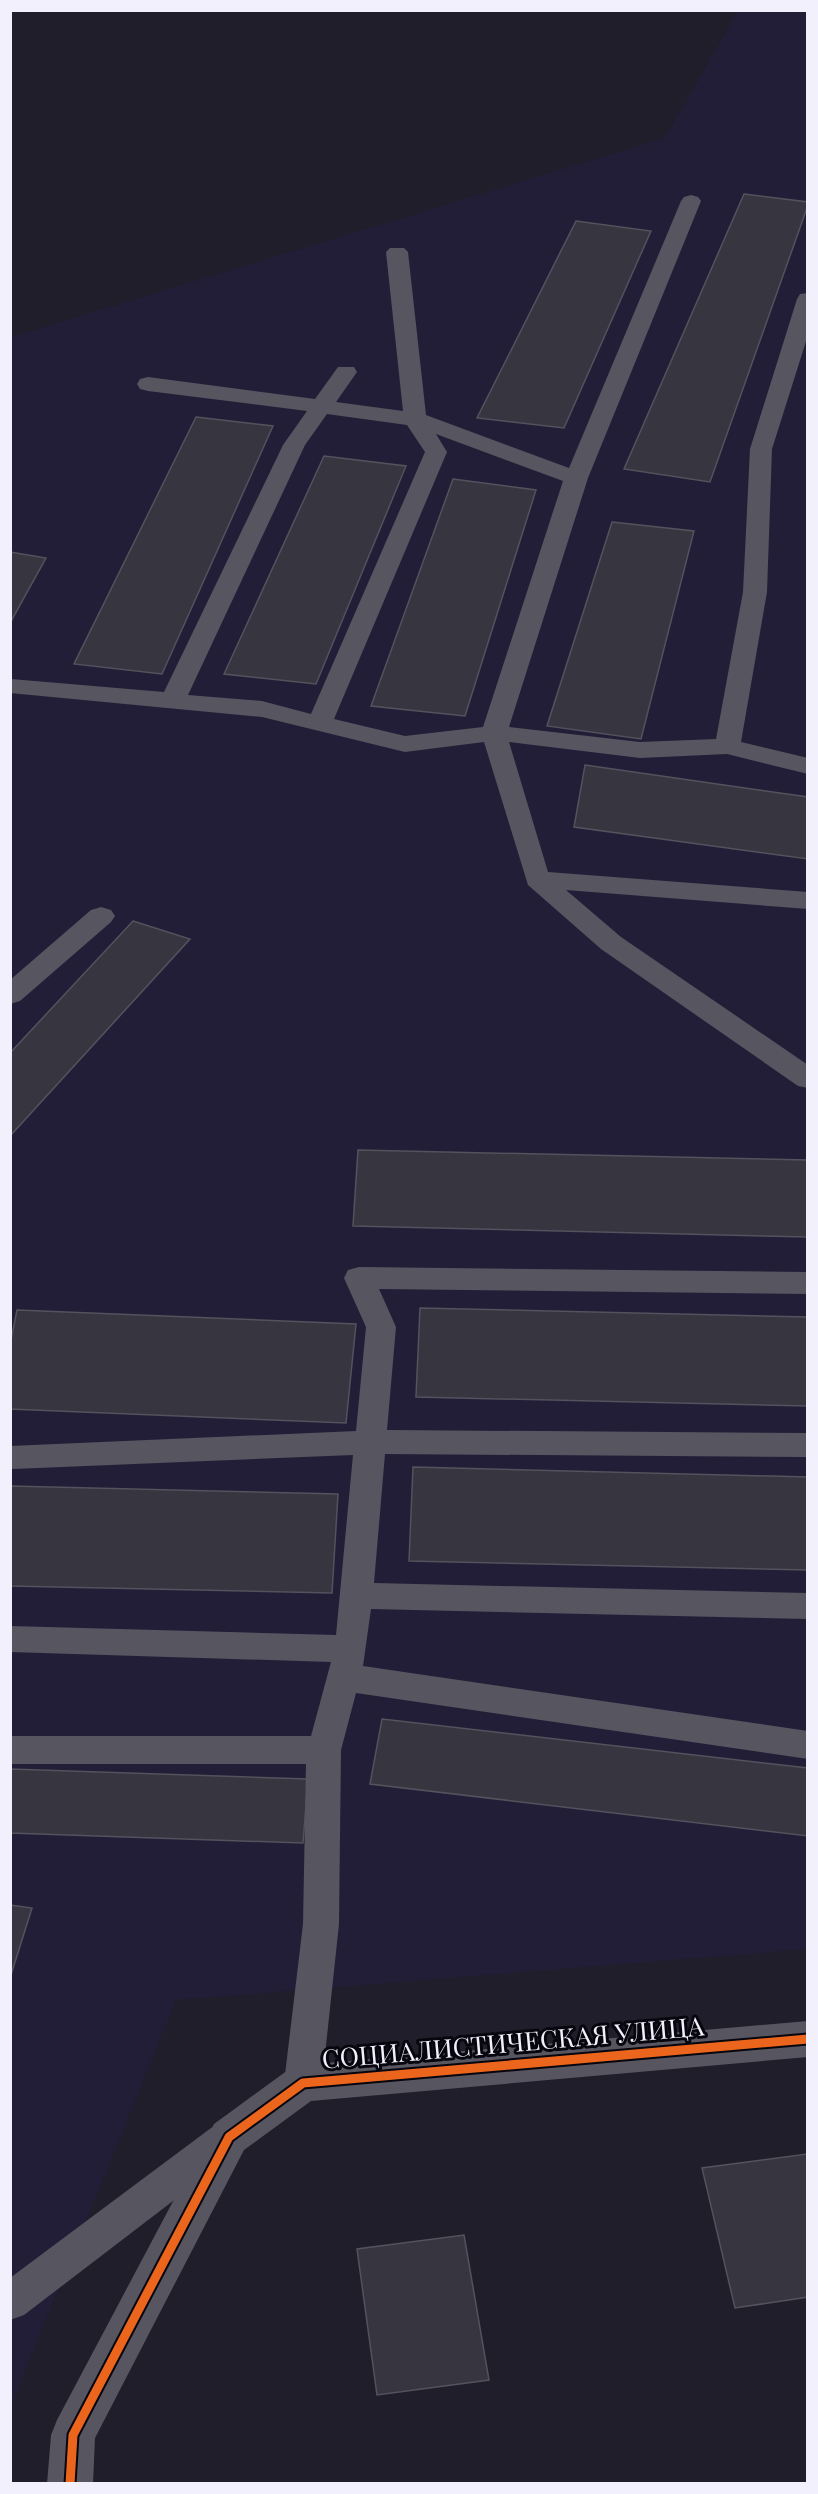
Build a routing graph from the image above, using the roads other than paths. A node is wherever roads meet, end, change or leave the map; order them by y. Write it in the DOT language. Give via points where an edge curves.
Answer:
graph roads {
  1 [pos="691,201"];
  2 [pos="397,252"];
  3 [pos="807,299"];
  4 [pos="346,372"];
  5 [pos="148,384"];
  6 [pos="321,408"];
  7 [pos="415,419"];
  8 [pos="576,478"];
  9 [pos="11,686"];
  10 [pos="172,700"];
  11 [pos="320,723"];
  12 [pos="494,733"];
  13 [pos="728,746"];
  14 [pos="807,766"];
  15 [pos="537,879"];
  16 [pos="807,901"];
  17 [pos="100,916"];
  18 [pos="10,995"];
  19 [pos="807,1079"];
  20 [pos="807,1283"];
  21 [pos="370,1442"];
  22 [pos="807,1445"];
  23 [pos="13,1457"];
  24 [pos="356,1596"];
  25 [pos="807,1606"];
  26 [pos="10,1640"];
  27 [pos="347,1663"];
  28 [pos="807,1745"];
  29 [pos="10,1750"];
  30 [pos="324,1750"];
  31 [pos="807,2038"];
  32 [pos="303,2083"];
  33 [pos="229,2137"];
  34 [pos="10,2302"];
  35 [pos="70,2484"];
  1 -- 8 [label="lane"];
  2 -- 7 [label="lane"];
  3 -- 13 [label="lane" via="761,449 755,592"];
  4 -- 6 [label="lane"];
  5 -- 6 [label="lane"];
  6 -- 7 [label="lane"];
  6 -- 10 [label="lane" via="294,445"];
  7 -- 8 [label="lane"];
  7 -- 11 [label="lane" via="436,452"];
  8 -- 12 [label="lane"];
  9 -- 10 [label="lane"];
  10 -- 11 [label="lane" via="262,709"];
  11 -- 12 [label="lane" via="405,744"];
  12 -- 13 [label="lane" via="640,750"];
  12 -- 15 [label="lane"];
  13 -- 14 [label="lane"];
  15 -- 16 [label="lane"];
  15 -- 19 [label="lane" via="611,943"];
  17 -- 18 [label="lane"];
  20 -- 21 [label="lane" via="360,1278 381,1327"];
  21 -- 22 [label="lane"];
  21 -- 23 [label="lane"];
  21 -- 24 [label="lane"];
  24 -- 25 [label="lane"];
  24 -- 27 [label="lane"];
  26 -- 27 [label="lane"];
  27 -- 28 [label="lane"];
  27 -- 30 [label="lane"];
  29 -- 30 [label="lane"];
  30 -- 32 [label="lane" via="321,1924"];
  31 -- 32 [label="street, СОЦИАЛИСТИЧЕСКАЯ УЛИЦА"];
  32 -- 33 [label="street, СОЦИАЛИСТИЧЕСКАЯ УЛИЦА"];
  33 -- 34 [label="lane"];
  33 -- 35 [label="street, СОЦИАЛИСТИЧЕСКАЯ УЛИЦА" via="73,2435"];
}
